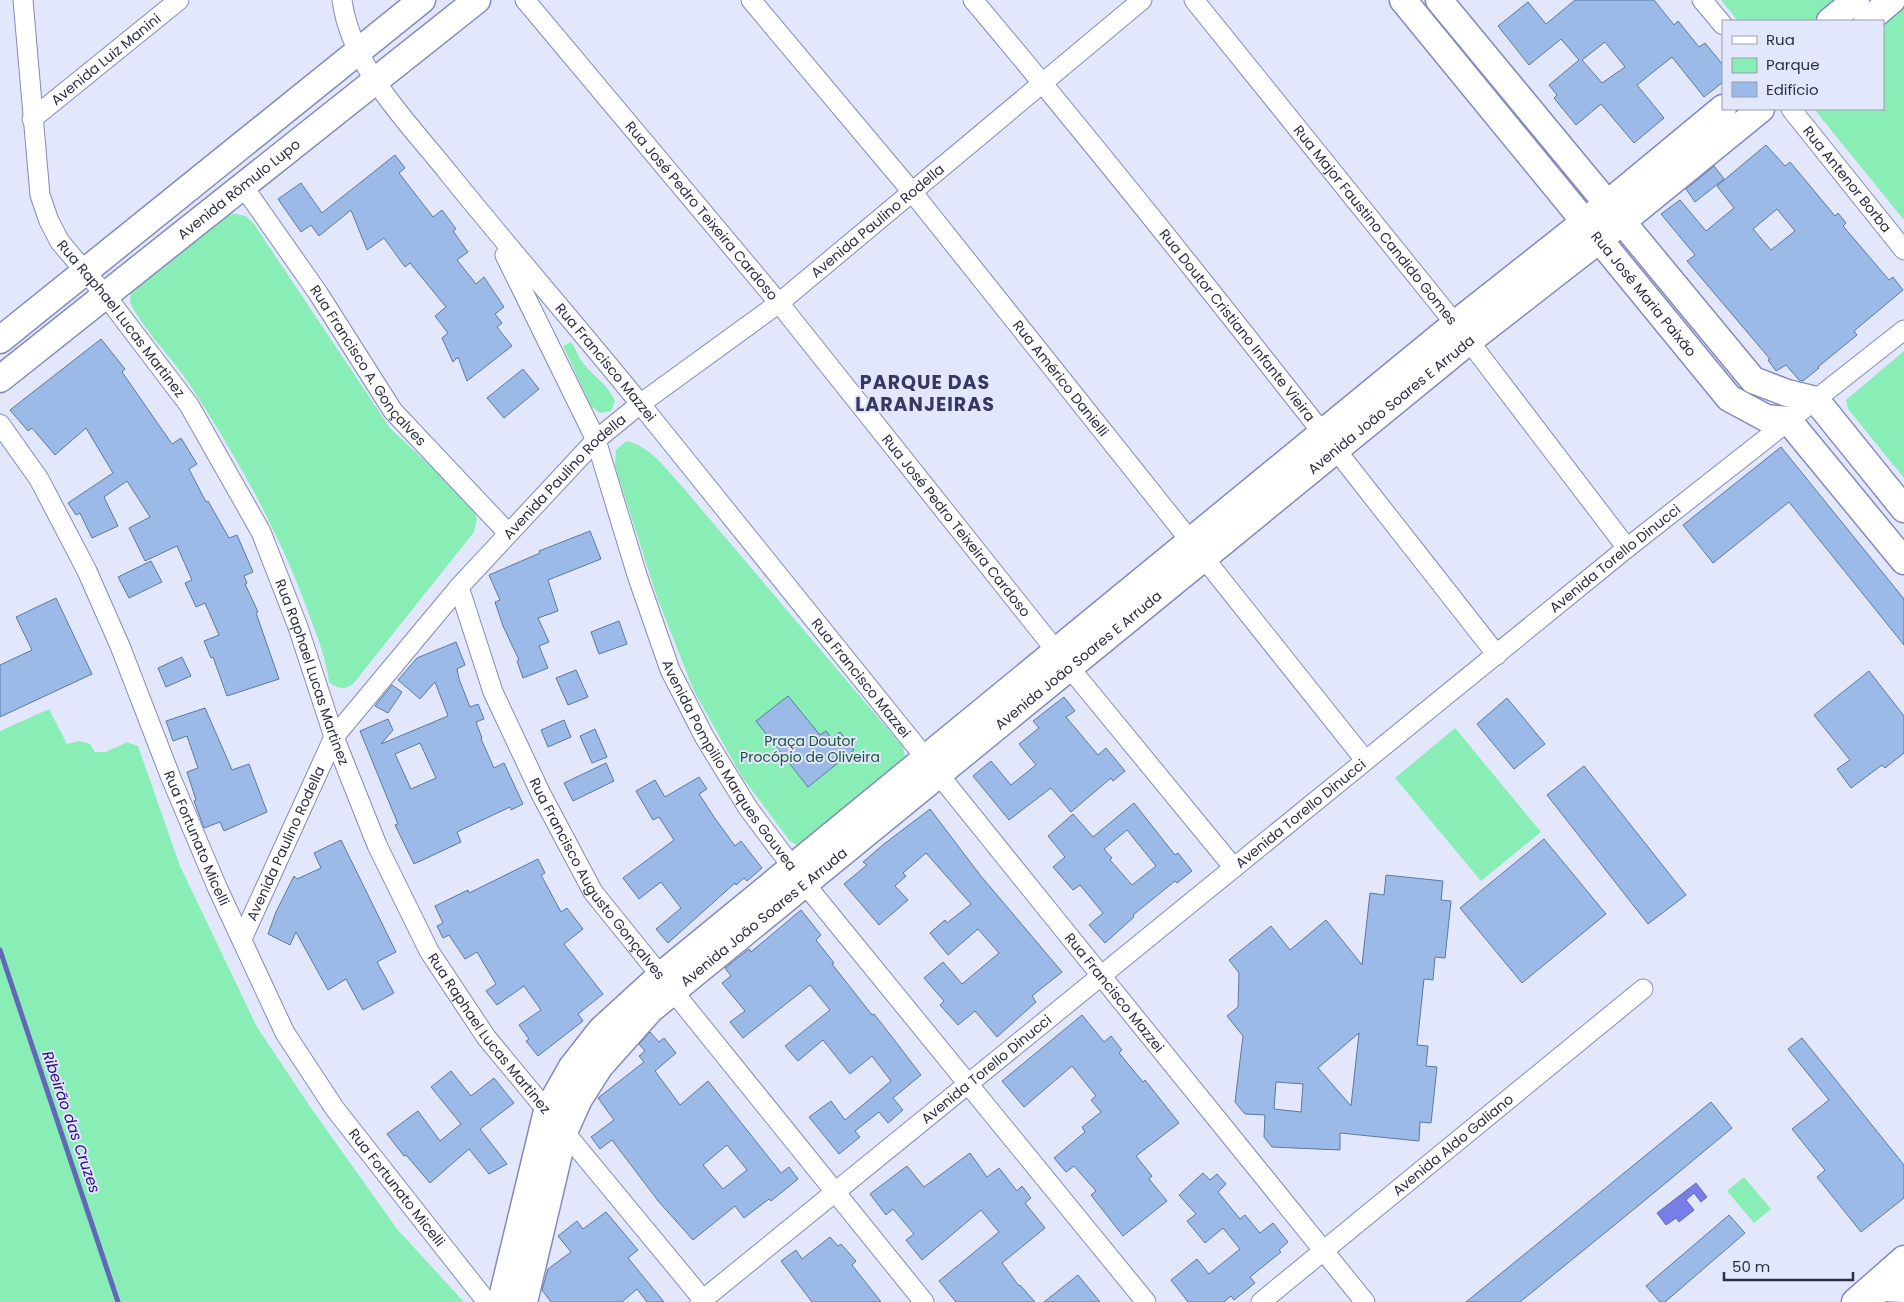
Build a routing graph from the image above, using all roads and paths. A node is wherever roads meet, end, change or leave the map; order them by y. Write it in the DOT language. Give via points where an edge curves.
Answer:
graph roads {
  1 [pos="22,0"];
  2 [pos="180,0"];
  3 [pos="342,0"];
  4 [pos="422,0"];
  5 [pos="477,0"];
  6 [pos="525,0"];
  7 [pos="750,0"];
  8 [pos="973,0"];
  9 [pos="1142,0"];
  10 [pos="1194,0"];
  11 [pos="1403,0"];
  12 [pos="1439,0"];
  13 [pos="1702,0"];
  14 [pos="1856,0"];
  15 [pos="1892,0"];
  16 [pos="1831,20"];
  17 [pos="1867,20"];
  18 [pos="1722,24"];
  19 [pos="357,52"];
  20 [pos="376,81"];
  21 [pos="1043,83"];
  22 [pos="1722,109"];
  23 [pos="1760,110"];
  24 [pos="1792,110"];
  25 [pos="32,120"];
  26 [pos="242,186"];
  27 [pos="913,193"];
  28 [pos="1614,213"];
  29 [pos="492,227"];
  30 [pos="1592,230"];
  31 [pos="1904,250"];
  32 [pos="85,273"];
  33 [pos="106,296"];
  34 [pos="779,303"];
  35 [pos="1904,330"];
  36 [pos="1462,333"];
  37 [pos="0,340"];
  38 [pos="0,379"];
  39 [pos="1816,400"];
  40 [pos="640,404"];
  41 [pos="1788,420"];
  42 [pos="0,424"];
  43 [pos="596,440"];
  44 [pos="1329,442"];
  45 [pos="1904,509"];
  46 [pos="508,533"];
  47 [pos="1627,548"];
  48 [pos="1198,549"];
  49 [pos="1904,561"];
  50 [pos="459,587"];
  51 [pos="1497,655"];
  52 [pos="1063,659"];
  53 [pos="334,737"];
  54 [pos="1365,760"];
  55 [pos="932,766"];
  56 [pos="1234,868"];
  57 [pos="798,876"];
  58 [pos="242,939"];
  59 [pos="1101,974"];
  60 [pos="666,983"];
  61 [pos="1644,989"];
  62 [pos="969,1083"];
  63 [pos="547,1111"];
  64 [pos="564,1132"];
  65 [pos="834,1191"];
  66 [pos="1324,1251"];
  67 [pos="1904,1259"];
  68 [pos="1904,1289"];
  69 [pos="1858,1299"];
  70 [pos="703,1301"];
  71 [pos="487,1302"];
  72 [pos="501,1302"];
  73 [pos="524,1302"];
  74 [pos="924,1302"];
  75 [pos="1146,1302"];
  76 [pos="1261,1302"];
  77 [pos="1366,1302"];
  1 -- 25 [label="street, Rua Raphael Lucas Martinez"];
  2 -- 25 [label="street, Avenida Luiz Manini"];
  3 -- 19 [label="street, Rua Francisco Mazzei" via="345,23"];
  4 -- 19 [label="street"];
  5 -- 20 [label="street, Avenida Rômulo Lupo"];
  6 -- 34 [label="street, Rua José Pedro Teixeira Cardoso"];
  7 -- 27 [label="street, Rua Américo Danielli"];
  8 -- 21 [label="street, Rua Doutor Cristiano Infante Vieira"];
  9 -- 21 [label="street, Avenida Paulino Rodella"];
  10 -- 36 [label="street, Rua Major Faustino Candido Gomes"];
  11 -- 30 [label="street, Rua José Maria Paixão"];
  12 -- 28 [label="street, Rua José Maria Paixão"];
  13 -- 18 [label="street"];
  14 -- 16 [label="street"];
  15 -- 17 [label="street"];
  19 -- 20 [label="street, Rua Francisco Mazzei"];
  19 -- 32 [label="street"];
  20 -- 26 [label="street, Avenida Rômulo Lupo"];
  20 -- 29 [label="street, Rua Francisco Mazzei"];
  21 -- 27 [label="street, Avenida Paulino Rodella"];
  21 -- 44 [label="street, Rua Doutor Cristiano Infante Vieira"];
  22 -- 28 [label="street, Avenida João Soares E Arruda"];
  23 -- 28 [label="street, Avenida João Soares E Arruda"];
  24 -- 31 [label="street, Rua Antenor Borba"];
  25 -- 32 [label="street, Rua Raphael Lucas Martinez" via="43,204 60,242"];
  26 -- 33 [label="street, Avenida Rômulo Lupo"];
  26 -- 46 [label="street, Rua Francisco A. Gonçalves" via="318,293 394,411"];
  27 -- 34 [label="street, Avenida Paulino Rodella"];
  27 -- 48 [label="street, Rua Américo Danielli"];
  28 -- 30 [label="street, Avenida João Soares E Arruda"];
  28 -- 39 [label="street, Rua José Maria Paixão" via="1753,380"];
  29 -- 40 [label="street, Rua Francisco Mazzei"];
  29 -- 43 [label="street, Avenida Pompilio Marques Gouvea"];
  30 -- 36 [label="street, Avenida João Soares E Arruda"];
  30 -- 41 [label="street, Rua José Maria Paixão" via="1729,398 1766,418"];
  32 -- 33 [label="street, Rua Raphael Lucas Martinez"];
  32 -- 37 [label="street"];
  33 -- 38 [label="street, Avenida Rômulo Lupo"];
  33 -- 53 [label="street, Rua Raphael Lucas Martinez" via="189,406 261,532 298,627"];
  34 -- 40 [label="street, Avenida Paulino Rodella"];
  34 -- 52 [label="street, Rua José Pedro Teixeira Cardoso"];
  35 -- 39 [label="street, Avenida Torello Dinucci"];
  36 -- 44 [label="street, Avenida João Soares E Arruda"];
  36 -- 47 [label="street, Rua Major Faustino Candido Gomes"];
  39 -- 41 [label="street, Avenida Torello Dinucci"];
  39 -- 45 [label="street"];
  40 -- 43 [label="street, Avenida Paulino Rodella"];
  40 -- 55 [label="street, Rua Francisco Mazzei"];
  41 -- 47 [label="street, Avenida Torello Dinucci"];
  41 -- 49 [label="street"];
  42 -- 58 [label="street, Rua Fortunato Micelli" via="39,479 87,571 194,833"];
  43 -- 46 [label="street, Avenida Paulino Rodella"];
  43 -- 57 [label="street, Avenida Pompilio Marques Gouvea" via="670,670 709,746 748,808"];
  44 -- 48 [label="street, Avenida João Soares E Arruda"];
  44 -- 51 [label="street, Rua Doutor Cristiano Infante Vieira"];
  46 -- 50 [label="street, Avenida Paulino Rodella"];
  47 -- 51 [label="street, Avenida Torello Dinucci"];
  48 -- 52 [label="street, Avenida João Soares E Arruda"];
  48 -- 54 [label="street, Rua Américo Danielli"];
  50 -- 53 [label="street, Avenida Paulino Rodella"];
  50 -- 60 [label="street, Rua Francisco Augusto Gonçalves" via="493,692 541,794 593,892"];
  51 -- 54 [label="street, Avenida Torello Dinucci"];
  52 -- 55 [label="street, Avenida João Soares E Arruda"];
  52 -- 56 [label="street, Rua José Pedro Teixeira Cardoso"];
  53 -- 58 [label="street, Avenida Paulino Rodella"];
  53 -- 63 [label="street, Rua Raphael Lucas Martinez" via="377,845 429,951 486,1037"];
  54 -- 56 [label="street, Avenida Torello Dinucci"];
  55 -- 57 [label="street, Avenida João Soares E Arruda"];
  55 -- 59 [label="street, Rua Francisco Mazzei"];
  56 -- 59 [label="street, Avenida Torello Dinucci"];
  57 -- 60 [label="street, Avenida João Soares E Arruda"];
  57 -- 62 [label="street, Avenida Pompilio Marques Gouvea"];
  58 -- 71 [label="street, Rua Fortunato Micelli" via="285,1033 334,1109"];
  59 -- 62 [label="street, Avenida Torello Dinucci"];
  59 -- 66 [label="street, Rua Francisco Mazzei"];
  60 -- 63 [label="street, Avenida João Soares E Arruda" via="601,1030 572,1067"];
  60 -- 64 [label="street, Avenida João Soares E Arruda" via="600,1066"];
  60 -- 65 [label="street, Rua Francisco Augusto Gonçalves"];
  61 -- 66 [label="street, Avenida Aldo Galiano"];
  62 -- 65 [label="street, Avenida Torello Dinucci"];
  62 -- 75 [label="street, Avenida Pompilio Marques Gouvea"];
  63 -- 64 [label="street, Rua Raphael Lucas Martinez"];
  63 -- 72 [label="street, Avenida João Soares E Arruda"];
  64 -- 70 [label="street, Rua Raphael Lucas Martinez"];
  64 -- 73 [label="street, Avenida João Soares E Arruda"];
  65 -- 70 [label="street, Avenida Torello Dinucci"];
  65 -- 74 [label="street, Rua Francisco Augusto Gonçalves"];
  66 -- 76 [label="street, Avenida Aldo Galiano"];
  66 -- 77 [label="street, Rua Francisco Mazzei"];
  67 -- 69 [label="street"];
  68 -- 69 [label="street" via="1884,1288"];
}
